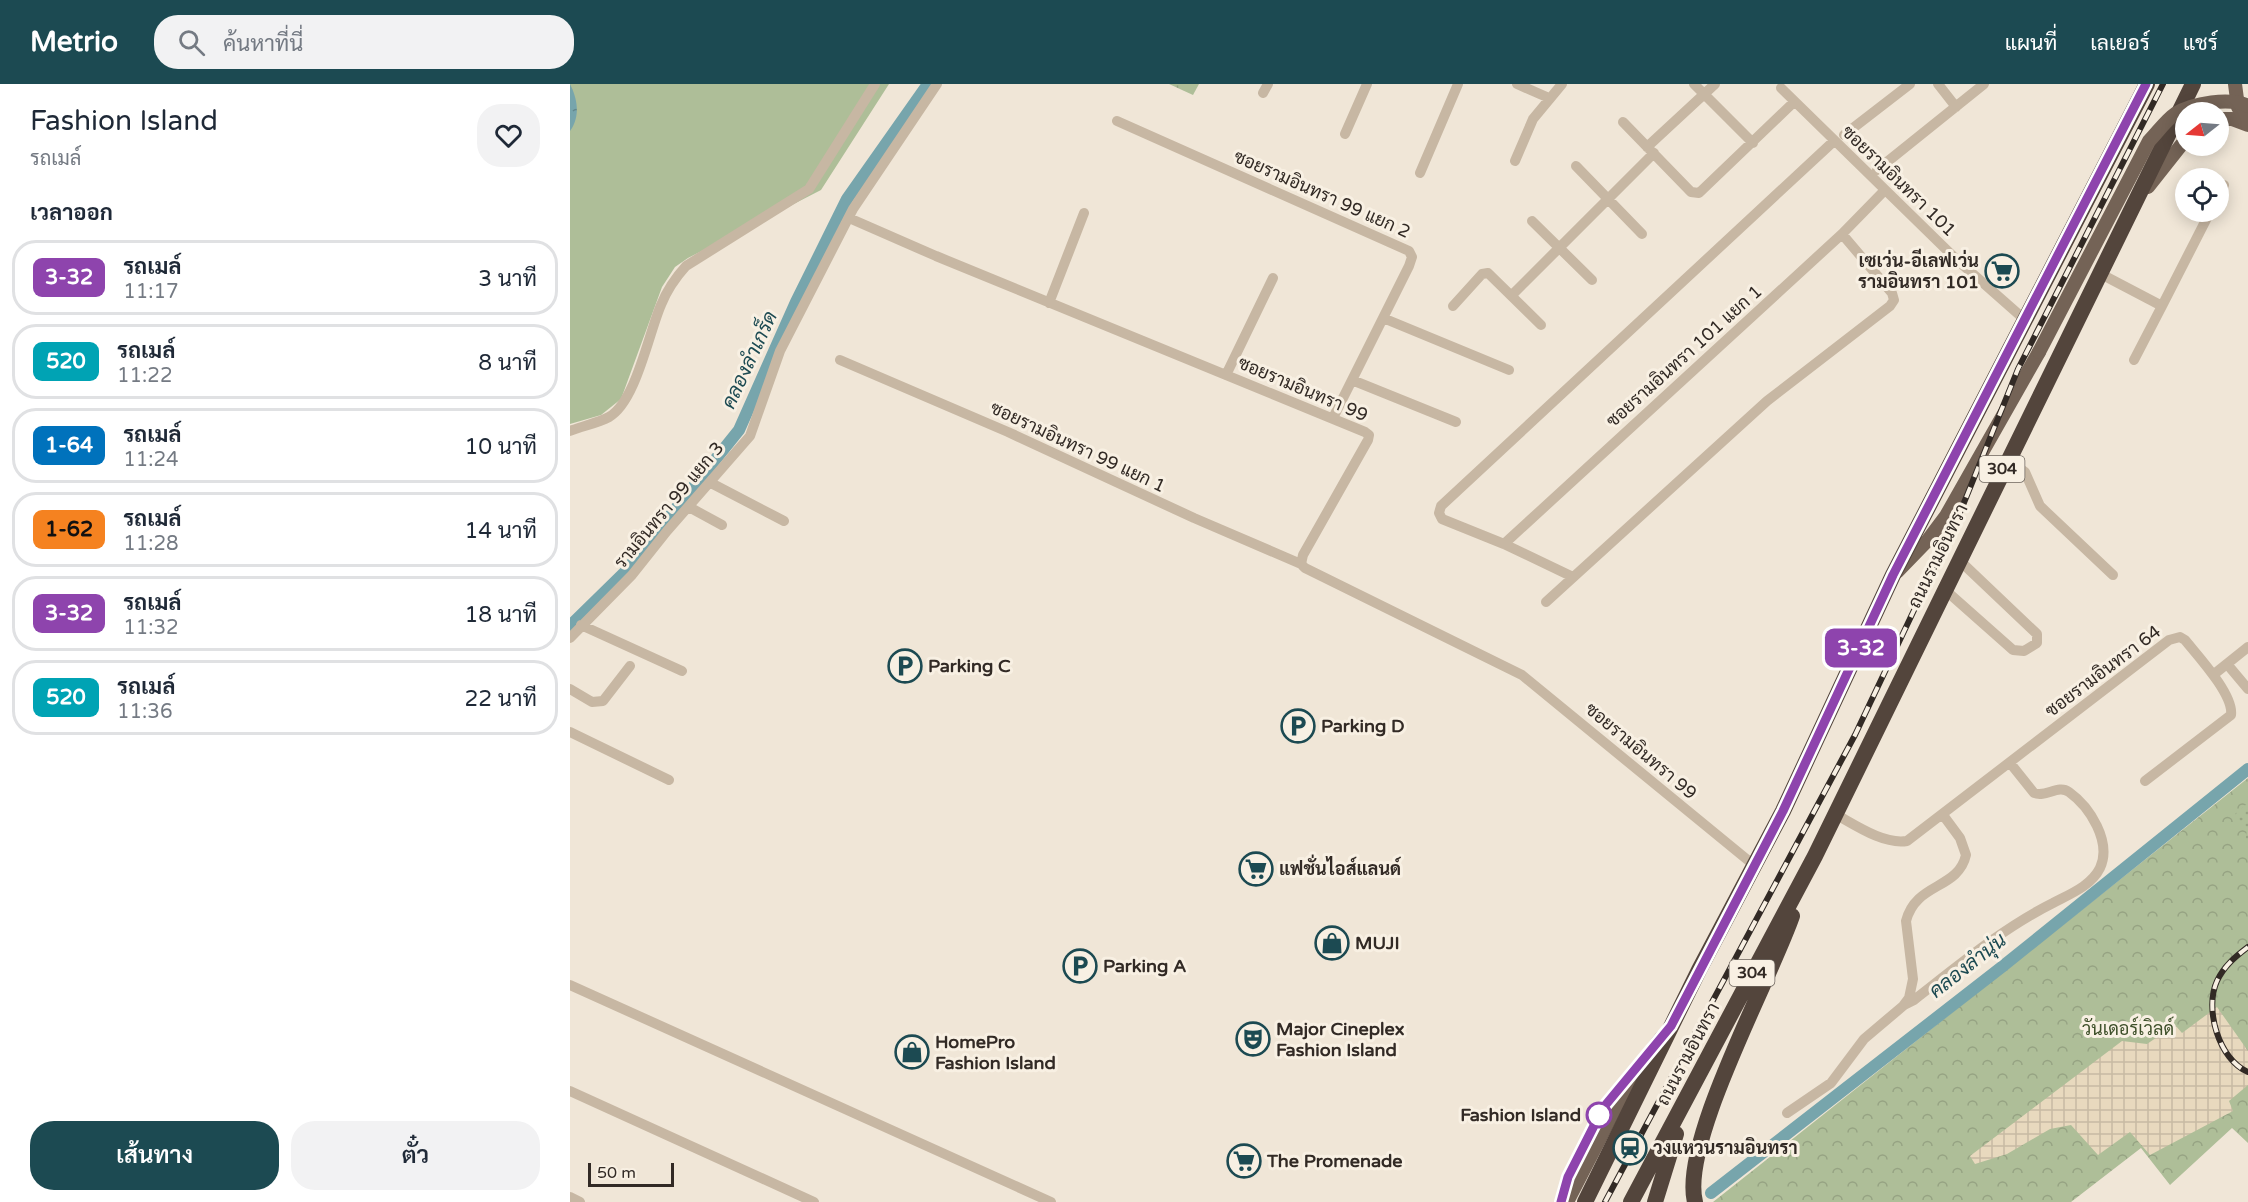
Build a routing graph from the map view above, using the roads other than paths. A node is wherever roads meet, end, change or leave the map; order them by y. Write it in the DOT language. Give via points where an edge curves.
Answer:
graph roads {
  1 [pos="875,84"];
  2 [pos="937,84"];
  3 [pos="1367,84"];
  4 [pos="1458,84"];
  5 [pos="1517,84"];
  6 [pos="1562,84"];
  7 [pos="1694,84"];
  8 [pos="1714,84"];
  9 [pos="1910,84"];
  10 [pos="1938,84"];
  11 [pos="1984,84"];
  12 [pos="2146,84"];
  13 [pos="2193,84"];
  14 [pos="2235,84"];
  15 [pos="1780,88"];
  16 [pos="1704,94"];
  17 [pos="1549,98"];
  18 [pos="1794,102"];
  19 [pos="2248,106"];
  20 [pos="1956,107"];
  21 [pos="2229,119"];
  22 [pos="1117,121"];
  23 [pos="1623,122"];
  24 [pos="2248,124"];
  25 [pos="1345,134"];
  26 [pos="1844,135"];
  27 [pos="1834,141"];
  28 [pos="1753,143"];
  29 [pos="1651,150"];
  30 [pos="2175,153"];
  31 [pos="1515,161"];
  32 [pos="1576,166"];
  33 [pos="1877,170"];
  34 [pos="1420,172"];
  35 [pos="1884,191"];
  36 [pos="1607,200"];
  37 [pos="2134,204"];
  38 [pos="1084,213"];
  39 [pos="849,218"];
  40 [pos="1532,222"];
  41 [pos="2205,222"];
  42 [pos="1642,234"];
  43 [pos="1842,234"];
  44 [pos="1559,248"];
  45 [pos="2099,273"];
  46 [pos="1273,278"];
  47 [pos="1592,280"];
  48 [pos="1512,295"];
  49 [pos="1048,303"];
  50 [pos="1453,306"];
  51 [pos="2162,306"];
  52 [pos="1383,318"];
  53 [pos="2024,319"];
  54 [pos="1541,325"];
  55 [pos="840,360"];
  56 [pos="2134,360"];
  57 [pos="1509,370"];
  58 [pos="1226,375"];
  59 [pos="1352,380"];
  60 [pos="1333,418"];
  61 [pos="1456,422"];
  62 [pos="570,431"];
  63 [pos="2007,459"];
  64 [pos="711,483"];
  65 [pos="689,507"];
  66 [pos="784,521"];
  67 [pos="722,525"];
  68 [pos="1504,544"];
  69 [pos="1958,559"];
  70 [pos="1301,564"];
  71 [pos="1893,575"];
  72 [pos="2113,575"];
  73 [pos="1572,577"];
  74 [pos="1943,588"];
  75 [pos="1546,602"];
  76 [pos="581,625"];
  77 [pos="570,638"];
  78 [pos="2248,647"];
  79 [pos="2227,664"];
  80 [pos="630,666"];
  81 [pos="682,671"];
  82 [pos="2213,675"];
  83 [pos="570,689"];
  84 [pos="2248,689"];
  85 [pos="570,732"];
  86 [pos="2010,762"];
  87 [pos="669,780"];
  88 [pos="2145,781"];
  89 [pos="1835,814"];
  90 [pos="1943,815"];
  91 [pos="1815,856"];
  92 [pos="1755,866"];
  93 [pos="570,985"];
  94 [pos="1904,1005"];
  95 [pos="1671,1026"];
  96 [pos="1690,1090"];
  97 [pos="570,1091"];
  98 [pos="1787,1113"];
  99 [pos="570,1197"];
  100 [pos="580,1202"];
  101 [pos="814,1202"];
  102 [pos="1051,1202"];
  103 [pos="1567,1202"];
  104 [pos="1585,1202"];
  105 [pos="1631,1202"];
  106 [pos="1655,1202"];
  107 [pos="1695,1202"];
  1 -- 62 [label="street" via="809,189 686,266 676,277 661,303 621,407 610,417"];
  2 -- 39 [label="street, รามอินทรา 99 แยก 3"];
  3 -- 25 [label="street"];
  4 -- 34 [label="street"];
  5 -- 17 [label="street"];
  6 -- 17 [label="street"];
  7 -- 16 [label="street"];
  8 -- 16 [label="street"];
  9 -- 26 [label="street"];
  10 -- 20 [label="street"];
  11 -- 20 [label="street"];
  12 -- 53 [label="highway, ถนนรามอินทรา / 304"];
  13 -- 37 [label="highway, ถนนรามอินทรา / 304"];
  14 -- 24 [label="main road" via="2238,107"];
  15 -- 18 [label="street, ซอยรามอินทรา 101"];
  16 -- 28 [label="street"];
  16 -- 29 [label="street"];
  17 -- 31 [label="street" via="1533,119"];
  18 -- 27 [label="street, ซอยรามอินทรา 101"];
  18 -- 28 [label="street"];
  19 -- 71 [label="main road, bridge" via="2214,101 2175,114 2149,141 2039,352 1947,516"];
  20 -- 33 [label="street"];
  21 -- 24 [label="main road"];
  22 -- 52 [label="street, ซอยรามอินทรา 99 แยก 2" via="1409,251 1409,266"];
  23 -- 29 [label="street"];
  27 -- 35 [label="street, ซอยรามอินทรา 101"];
  27 -- 68 [label="street" via="1441,506 1442,519"];
  28 -- 29 [label="street" via="1699,193 1691,192"];
  29 -- 36 [label="street"];
  30 -- 37 [label="main road"];
  32 -- 36 [label="street"];
  35 -- 43 [label="street, ซอยรามอินทรา 101 แยก 1"];
  35 -- 53 [label="street, ซอยรามอินทรา 101"];
  36 -- 42 [label="street"];
  36 -- 44 [label="street"];
  37 -- 45 [label="highway, ถนนรามอินทรา / 304"];
  38 -- 49 [label="street"];
  39 -- 49 [label="street, ซอยรามอินทรา 99"];
  39 -- 64 [label="street, รามอินทรา 99 แยก 3" via="780,351 750,436"];
  40 -- 44 [label="street"];
  41 -- 51 [label="street"];
  43 -- 68 [label="street, ซอยรามอินทรา 101 แยก 1"];
  43 -- 73 [label="street" via="1893,293 1890,306 1767,401"];
  44 -- 47 [label="street"];
  44 -- 48 [label="street"];
  45 -- 51 [label="street"];
  45 -- 63 [label="highway, ถนนรามอินทรา / 304"];
  46 -- 58 [label="street"];
  48 -- 50 [label="street" via="1485,272"];
  48 -- 54 [label="street"];
  49 -- 58 [label="street, ซอยรามอินทรา 99"];
  51 -- 56 [label="street"];
  52 -- 57 [label="street"];
  52 -- 59 [label="street, ซอยรามอินทรา 99 แยก 2"];
  53 -- 71 [label="highway, ถนนรามอินทรา / 304"];
  55 -- 70 [label="street, ซอยรามอินทรา 99 แยก 1"];
  58 -- 60 [label="street, ซอยรามอินทรา 99"];
  59 -- 60 [label="street, ซอยรามอินทรา 99 แยก 2"];
  59 -- 61 [label="street"];
  60 -- 70 [label="street, ซอยรามอินทรา 99" via="1365,432 1368,440"];
  63 -- 69 [label="highway, ถนนรามอินทรา / 304"];
  63 -- 72 [label="street" via="2025,472 2040,506"];
  64 -- 65 [label="street, รามอินทรา 99 แยก 3"];
  64 -- 66 [label="street"];
  65 -- 67 [label="street"];
  65 -- 76 [label="street, รามอินทรา 99 แยก 3" via="632,575"];
  68 -- 73 [label="street"];
  69 -- 74 [label="highway, ถนนรามอินทรา / 304"];
  69 -- 74 [label="street" via="2037,634 2037,643 2024,651 2013,650"];
  70 -- 92 [label="street, ซอยรามอินทรา 99" via="1522,675"];
  71 -- 92 [label="highway, ถนนรามอินทรา / 304"];
  73 -- 75 [label="street"];
  74 -- 89 [label="highway, ถนนรามอินทรา / 304"];
  76 -- 77 [label="street, รามอินทรา 99 แยก 3"];
  76 -- 81 [label="street"];
  78 -- 79 [label="street"];
  79 -- 82 [label="street"];
  79 -- 84 [label="street"];
  80 -- 83 [label="street" via="603,701 592,702"];
  82 -- 86 [label="street, ซอยรามอินทรา 64" via="2185,640 2173,638"];
  82 -- 88 [label="street, ซอยรามอินทรา 64" via="2230,703 2231,715"];
  85 -- 87 [label="street"];
  86 -- 90 [label="street, ซอยรามอินทรา 64"];
  86 -- 94 [label="street" via="2034,793 2070,793 2099,829 2103,845 2101,866 2084,886 2010,927"];
  89 -- 90 [label="street, ซอยรามอินทรา 64" via="1865,830 1901,842"];
  89 -- 91 [label="highway, ถนนรามอินทรา / 304"];
  90 -- 94 [label="street" via="1966,855 1954,877 1922,894 1908,913 1913,979"];
  91 -- 96 [label="highway, ถนนรามอินทรา / 304"];
  91 -- 107 [label="highway" via="1709,1114 1692,1177"];
  92 -- 95 [label="highway, ถนนรามอินทรา / 304"];
  93 -- 102 [label="street"];
  94 -- 98 [label="street" via="1863,1039 1831,1083"];
  95 -- 103 [label="main road" via="1633,1074"];
  95 -- 104 [label="highway, ถนนรามอินทรา / 304"];
  96 -- 105 [label="highway, ถนนรามอินทรา / 304"];
  96 -- 106 [label="highway"];
  97 -- 101 [label="street"];
  99 -- 100 [label="street"];
}
